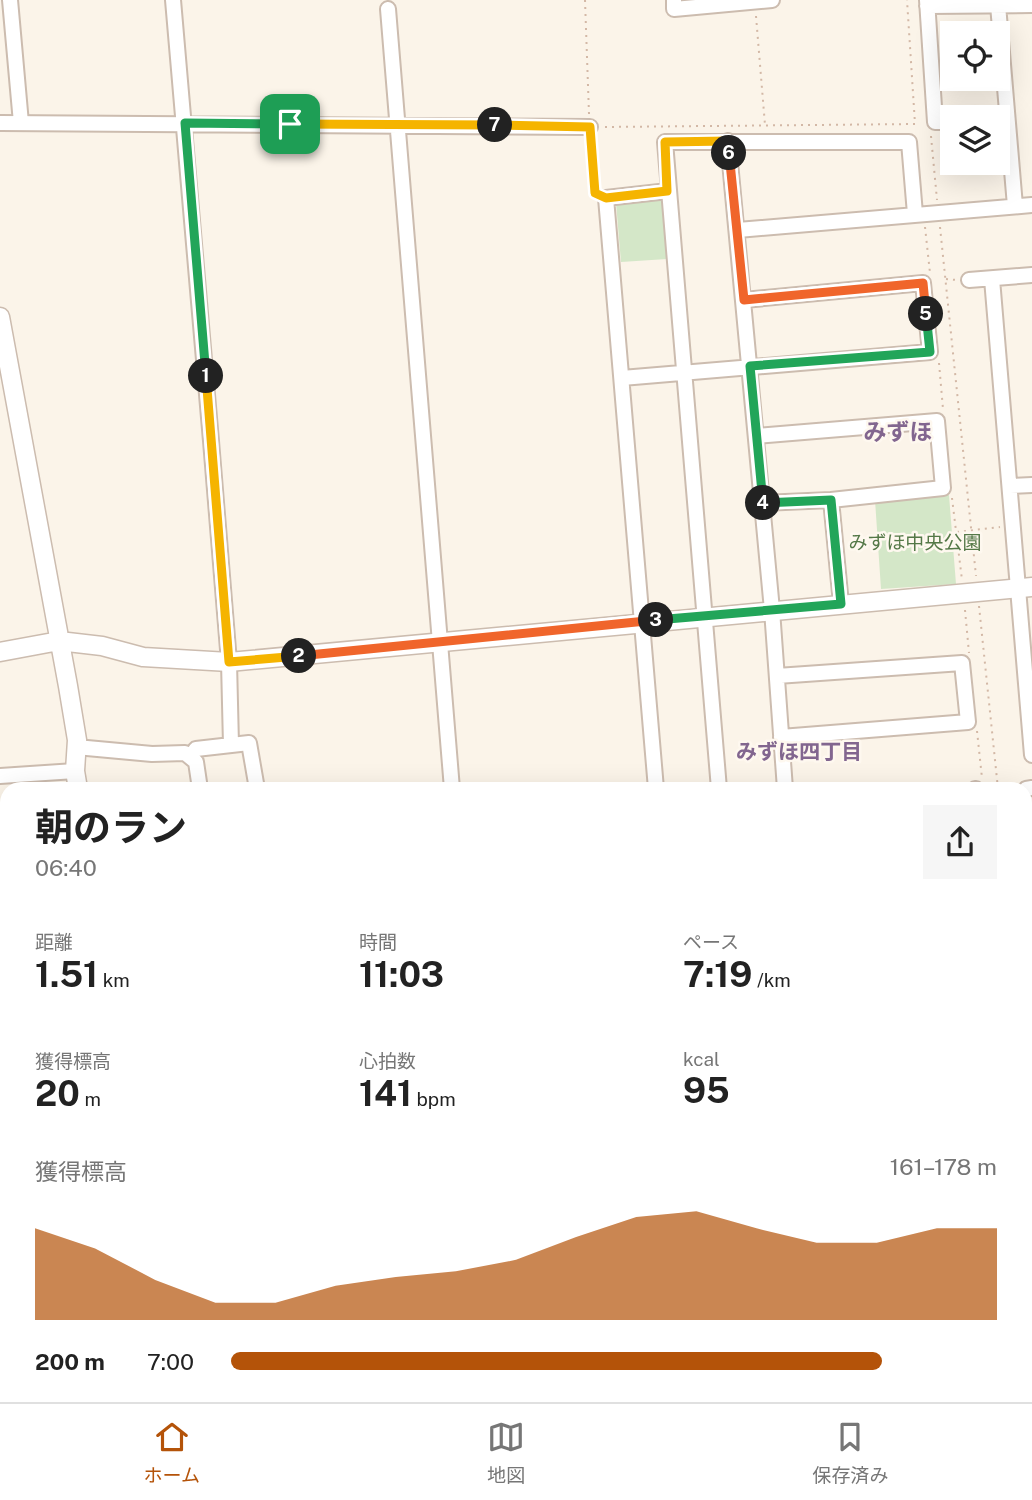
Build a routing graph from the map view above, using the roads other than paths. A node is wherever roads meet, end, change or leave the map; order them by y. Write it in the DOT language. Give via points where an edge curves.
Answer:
graph roads {
  1 [pos="10,0"];
  2 [pos="173,0"];
  3 [pos="674,0"];
  4 [pos="772,0"];
  5 [pos="755,1"];
  6 [pos="927,3"];
  7 [pos="998,5"];
  8 [pos="1032,5"];
  9 [pos="388,9"];
  10 [pos="1001,105"];
  11 [pos="940,122"];
  12 [pos="0,123"];
  13 [pos="21,123"];
  14 [pos="185,123"];
  15 [pos="395,124"];
  16 [pos="590,127"];
  17 [pos="728,141"];
  18 [pos="1010,175"];
  19 [pos="667,191"];
  20 [pos="1032,205"];
  21 [pos="1014,206"];
  22 [pos="915,214"];
  23 [pos="738,230"];
  24 [pos="1032,275"];
  25 [pos="992,279"];
  26 [pos="969,280"];
  27 [pos="744,300"];
  28 [pos="0,317"];
  29 [pos="750,366"];
  30 [pos="683,374"];
  31 [pos="622,378"];
  32 [pos="756,436"];
  33 [pos="1032,485"];
  34 [pos="1010,486"];
  35 [pos="831,500"];
  36 [pos="762,503"];
  37 [pos="1025,588"];
  38 [pos="841,604"];
  39 [pos="772,610"];
  40 [pos="705,618"];
  41 [pos="643,621"];
  42 [pos="59,641"];
  43 [pos="440,643"];
  44 [pos="0,652"];
  45 [pos="229,662"];
  46 [pos="777,676"];
  47 [pos="781,737"];
  48 [pos="231,745"];
  49 [pos="76,747"];
  50 [pos="1032,755"];
  51 [pos="190,757"];
  52 [pos="0,776"];
  53 [pos="77,780"];
  54 [pos="199,782"];
  55 [pos="256,782"];
  56 [pos="451,782"];
  57 [pos="655,782"];
  58 [pos="718,782"];
  59 [pos="784,782"];
  1 -- 13 [label="street"];
  2 -- 14 [label="street"];
  3 -- 5 [label="street" via="674,9"];
  4 -- 5 [label="street"];
  6 -- 7 [label="street"];
  6 -- 11 [label="street" via="935,122"];
  7 -- 8 [label="street"];
  7 -- 10 [label="street"];
  9 -- 15 [label="street"];
  12 -- 13 [label="street"];
  13 -- 14 [label="street"];
  14 -- 15 [label="street"];
  14 -- 45 [label="street"];
  15 -- 16 [label="street"];
  15 -- 43 [label="street"];
  17 -- 19 [label="street" via="665,142"];
  17 -- 22 [label="street" via="909,142"];
  17 -- 23 [label="street"];
  18 -- 21 [label="street"];
  19 -- 30 [label="street"];
  19 -- 31 [label="street" via="606,198"];
  20 -- 21 [label="street"];
  21 -- 22 [label="street"];
  22 -- 23 [label="street"];
  23 -- 27 [label="street"];
  24 -- 25 [label="street"];
  25 -- 26 [label="street"];
  25 -- 34 [label="street"];
  27 -- 29 [label="street"];
  27 -- 29 [label="street" via="923,283 930,352"];
  28 -- 42 [label="street"];
  29 -- 30 [label="street"];
  29 -- 32 [label="street"];
  30 -- 31 [label="street"];
  30 -- 40 [label="street"];
  31 -- 41 [label="street"];
  32 -- 35 [label="street" via="937,421 943,488"];
  32 -- 36 [label="street"];
  33 -- 34 [label="street"];
  34 -- 37 [label="street" via="1012,526"];
  35 -- 36 [label="street"];
  35 -- 38 [label="street"];
  36 -- 39 [label="street"];
  37 -- 38 [label="street"];
  37 -- 50 [label="street"];
  38 -- 39 [label="street"];
  39 -- 40 [label="street"];
  39 -- 46 [label="street"];
  40 -- 41 [label="street"];
  40 -- 58 [label="street"];
  41 -- 43 [label="street"];
  41 -- 57 [label="street"];
  42 -- 44 [label="street"];
  42 -- 45 [label="street" via="143,657"];
  42 -- 49 [label="street"];
  43 -- 45 [label="street"];
  43 -- 56 [label="street"];
  45 -- 48 [label="street"];
  46 -- 47 [label="street"];
  46 -- 47 [label="street" via="962,663 968,722"];
  47 -- 59 [label="street"];
  48 -- 51 [label="street" via="196,749"];
  48 -- 55 [label="street" via="249,743"];
  49 -- 51 [label="street" via="186,753"];
  49 -- 53 [label="street"];
  51 -- 54 [label="street" via="196,762"];
  52 -- 53 [label="street"];
}
